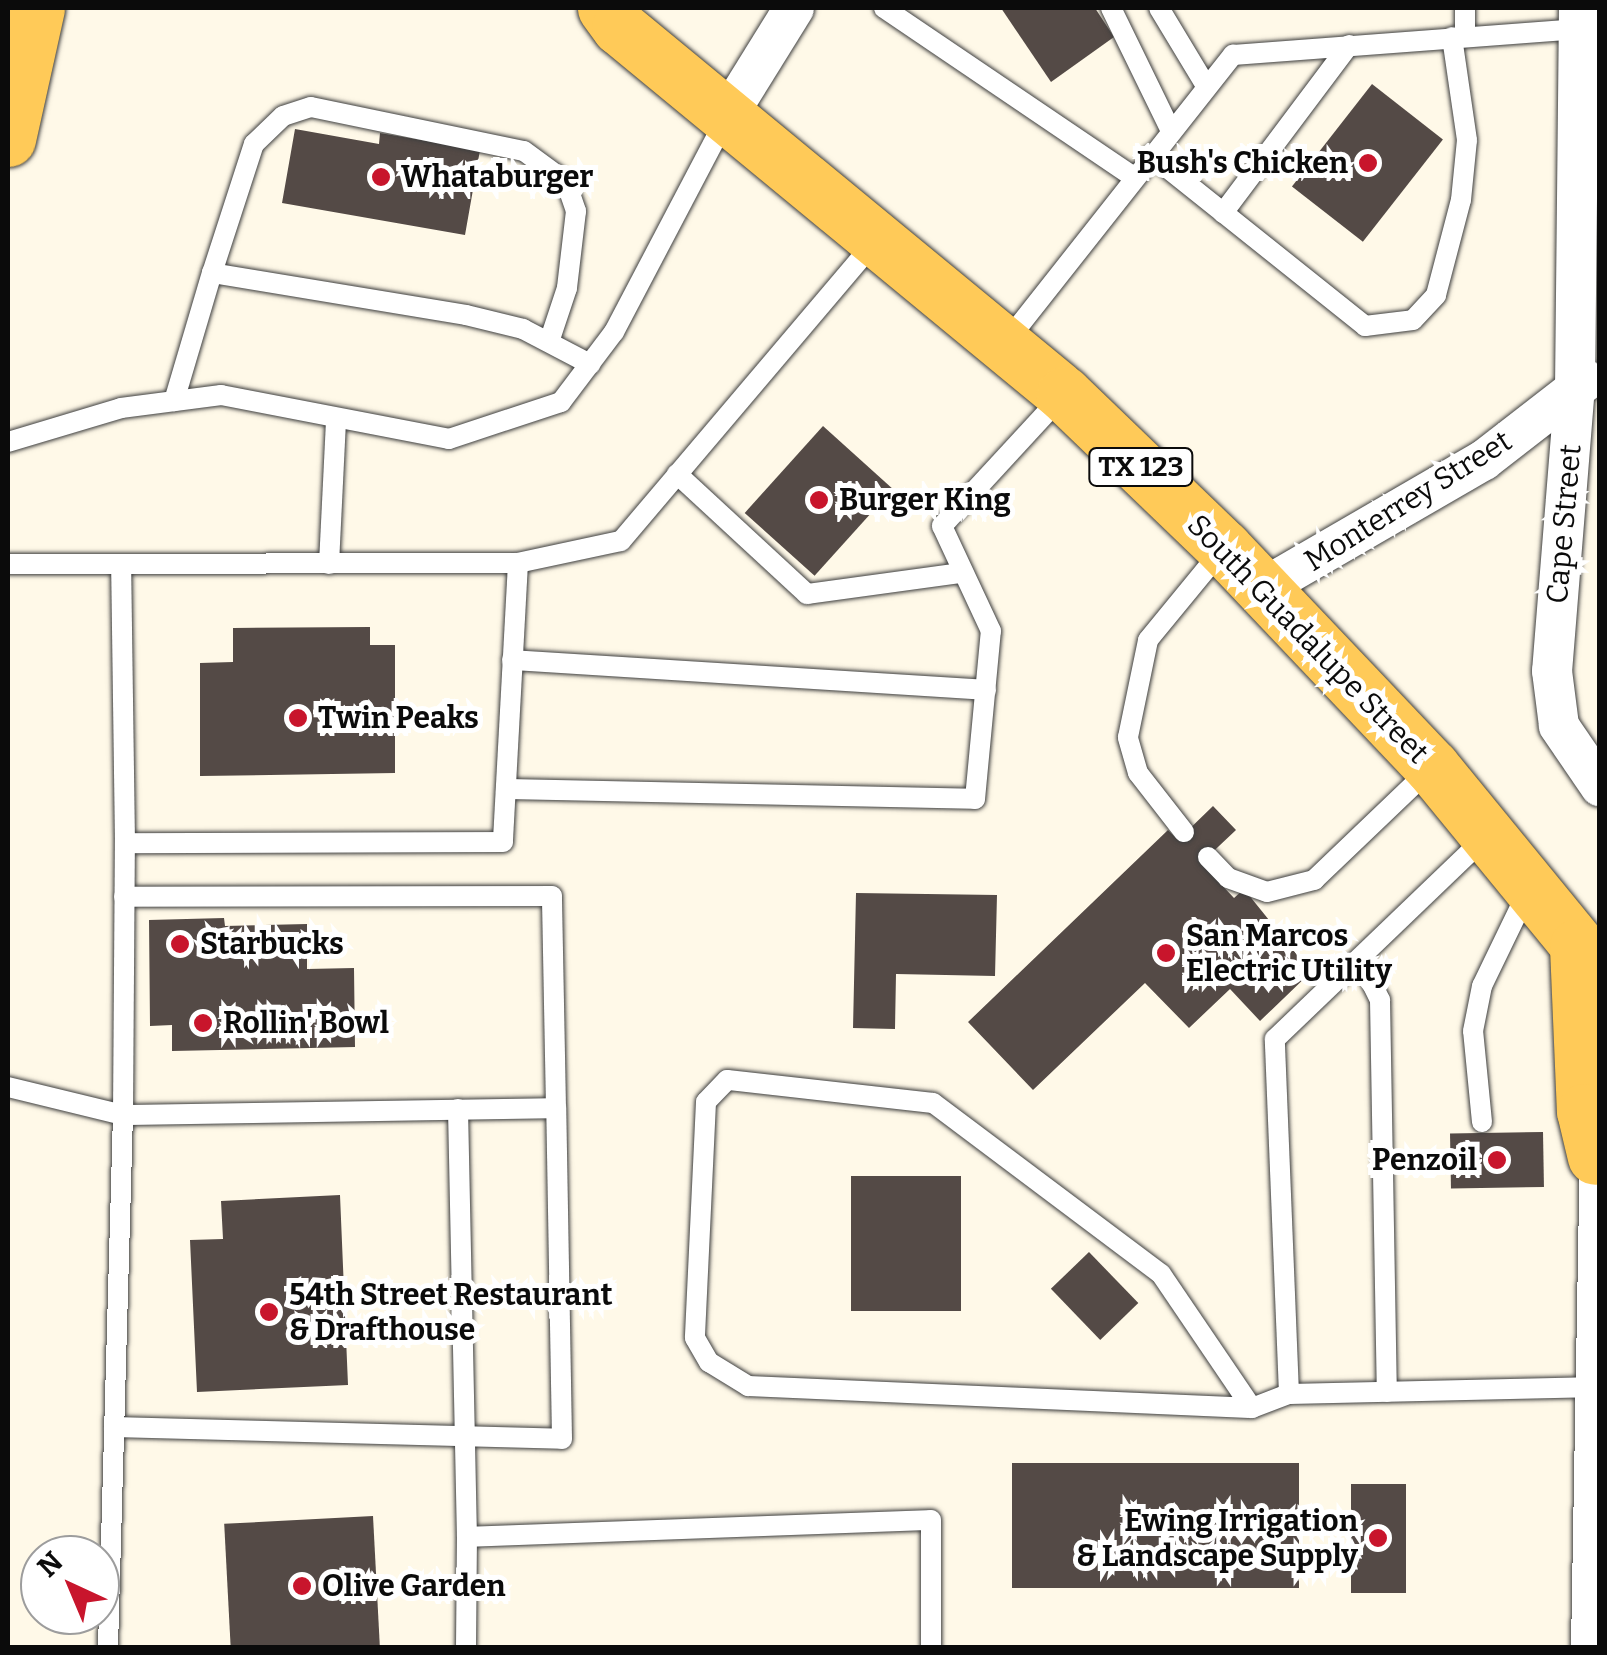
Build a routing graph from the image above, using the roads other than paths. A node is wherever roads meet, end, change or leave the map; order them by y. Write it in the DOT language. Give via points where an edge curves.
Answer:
graph roads {
  1 [pos="36,8"];
  2 [pos="569,8"];
  3 [pos="794,8"];
  4 [pos="884,8"];
  5 [pos="1110,8"];
  6 [pos="1159,8"];
  7 [pos="1465,8"];
  8 [pos="1579,18"];
  9 [pos="623,23"];
  10 [pos="1459,37"];
  11 [pos="1350,46"];
  12 [pos="1206,86"];
  13 [pos="729,114"];
  14 [pos="1169,128"];
  15 [pos="8,139"];
  16 [pos="1151,155"];
  17 [pos="1135,178"];
  18 [pos="1223,213"];
  19 [pos="879,236"];
  20 [pos="212,273"];
  21 [pos="549,342"];
  22 [pos="1006,343"];
  23 [pos="590,364"];
  24 [pos="1587,380"];
  25 [pos="1064,394"];
  26 [pos="174,401"];
  27 [pos="336,421"];
  28 [pos="8,442"];
  29 [pos="677,474"];
  30 [pos="1224,548"];
  31 [pos="518,563"];
  32 [pos="8,564"];
  33 [pos="329,564"];
  34 [pos="121,565"];
  35 [pos="961,572"];
  36 [pos="1263,588"];
  37 [pos="512,660"];
  38 [pos="986,690"];
  39 [pos="1432,768"];
  40 [pos="1600,786"];
  41 [pos="506,790"];
  42 [pos="1184,832"];
  43 [pos="1488,836"];
  44 [pos="124,842"];
  45 [pos="1208,857"];
  46 [pos="1529,890"];
  47 [pos="124,897"];
  48 [pos="1360,959"];
  49 [pos="1588,959"];
  50 [pos="8,1087"];
  51 [pos="556,1108"];
  52 [pos="458,1109"];
  53 [pos="124,1115"];
  54 [pos="1482,1122"];
  55 [pos="1598,1162"];
  56 [pos="1599,1387"];
  57 [pos="1387,1392"];
  58 [pos="1289,1394"];
  59 [pos="1252,1408"];
  60 [pos="114,1426"];
  61 [pos="461,1436"];
  62 [pos="1597,1517"];
  63 [pos="467,1537"];
  64 [pos="108,1648"];
  65 [pos="466,1648"];
  66 [pos="931,1648"];
  67 [pos="1591,1648"];
  1 -- 15 [label="main road"];
  2 -- 9 [label="main road, South Guadalupe Street / TX 123"];
  3 -- 13 [label="street"];
  4 -- 17 [label="lane"];
  5 -- 14 [label="lane"];
  6 -- 12 [label="lane"];
  7 -- 10 [label="lane"];
  8 -- 10 [label="lane"];
  8 -- 24 [label="street, Cape Street"];
  9 -- 13 [label="main road, South Guadalupe Street / TX 123"];
  10 -- 11 [label="lane"];
  10 -- 18 [label="lane" via="1467,140 1461,200 1436,295 1413,320 1366,326"];
  11 -- 12 [label="lane" via="1232,54"];
  11 -- 18 [label="lane"];
  12 -- 14 [label="lane"];
  13 -- 19 [label="main road, South Guadalupe Street / TX 123"];
  13 -- 23 [label="lane" via="614,332"];
  14 -- 16 [label="lane"];
  16 -- 17 [label="lane"];
  16 -- 18 [label="lane"];
  17 -- 22 [label="lane"];
  19 -- 22 [label="main road, South Guadalupe Street / TX 123"];
  19 -- 29 [label="lane"];
  20 -- 21 [label="lane" via="466,315"];
  20 -- 21 [label="lane" via="254,144 283,116 311,107 524,151 566,182 576,212 567,288"];
  20 -- 26 [label="lane"];
  21 -- 23 [label="lane"];
  22 -- 25 [label="main road, South Guadalupe Street / TX 123"];
  23 -- 27 [label="lane" via="562,402 448,440"];
  24 -- 36 [label="street, Monterrey Street" via="1484,460"];
  24 -- 40 [label="street, Cape Street" via="1552,672 1559,726"];
  25 -- 30 [label="main road, South Guadalupe Street / TX 123"];
  25 -- 35 [label="lane" via="942,526"];
  26 -- 27 [label="lane" via="222,395"];
  26 -- 28 [label="lane" via="121,408"];
  27 -- 33 [label="lane"];
  29 -- 31 [label="lane" via="620,541"];
  29 -- 35 [label="lane" via="807,594"];
  30 -- 36 [label="main road, South Guadalupe Street / TX 123"];
  30 -- 42 [label="lane" via="1148,640 1128,737 1138,773"];
  31 -- 33 [label="lane"];
  31 -- 37 [label="lane"];
  32 -- 34 [label="lane"];
  33 -- 34 [label="lane"];
  34 -- 44 [label="lane"];
  35 -- 38 [label="lane" via="991,631"];
  36 -- 39 [label="main road, South Guadalupe Street / TX 123"];
  37 -- 38 [label="lane"];
  37 -- 41 [label="lane"];
  38 -- 41 [label="lane" via="976,799"];
  39 -- 43 [label="main road, South Guadalupe Street / TX 123"];
  39 -- 45 [label="lane" via="1314,880 1267,892 1228,878"];
  41 -- 44 [label="lane" via="503,842"];
  43 -- 46 [label="main road, South Guadalupe Street / TX 123"];
  43 -- 48 [label="lane"];
  44 -- 47 [label="lane"];
  46 -- 49 [label="main road, South Guadalupe Street / TX 123"];
  46 -- 54 [label="lane" via="1479,1001 1473,1032"];
  47 -- 51 [label="lane" via="552,896"];
  47 -- 53 [label="lane"];
  48 -- 57 [label="lane" via="1380,1000"];
  48 -- 58 [label="lane" via="1275,1039"];
  49 -- 55 [label="main road" via="1584,1111"];
  50 -- 53 [label="lane"];
  51 -- 52 [label="lane"];
  51 -- 61 [label="lane" via="562,1439"];
  52 -- 53 [label="lane"];
  52 -- 61 [label="lane"];
  53 -- 60 [label="lane"];
  55 -- 56 [label="street"];
  56 -- 57 [label="lane"];
  56 -- 62 [label="street"];
  57 -- 58 [label="lane"];
  58 -- 59 [label="lane"];
  59 -- 59 [label="lane" via="748,1386 708,1362 696,1338 706,1102 728,1080 932,1103 1160,1274"];
  60 -- 61 [label="lane"];
  60 -- 64 [label="lane"];
  61 -- 63 [label="lane"];
  62 -- 67 [label="street"];
  63 -- 65 [label="lane"];
  63 -- 66 [label="lane" via="931,1520"];
}
